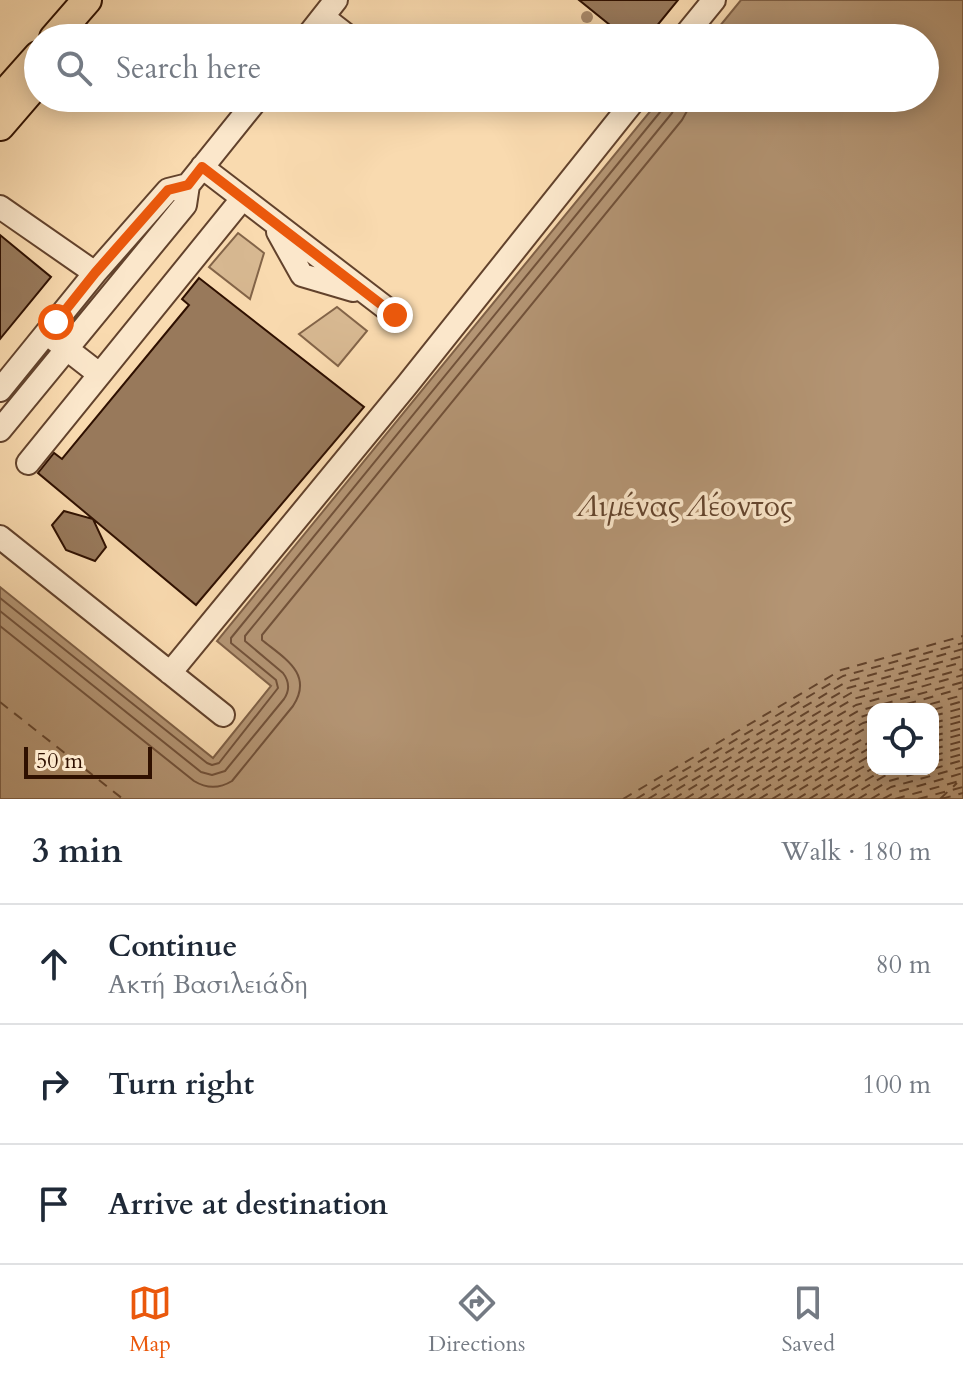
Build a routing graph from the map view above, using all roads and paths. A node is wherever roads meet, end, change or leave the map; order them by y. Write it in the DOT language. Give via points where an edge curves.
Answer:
graph roads {
  1 [pos="87,0"];
  2 [pos="110,0"];
  3 [pos="714,0"];
  4 [pos="330,8"];
  5 [pos="66,24"];
  6 [pos="89,24"];
  7 [pos="317,24"];
  8 [pos="694,24"];
  9 [pos="24,72"];
  10 [pos="24,98"];
  11 [pos="0,99"];
  12 [pos="247,112"];
  13 [pos="625,112"];
  14 [pos="0,126"];
  15 [pos="202,167"];
  16 [pos="188,185"];
  17 [pos="242,199"];
  18 [pos="0,207"];
  19 [pos="95,273"];
  20 [pos="395,315"];
  21 [pos="47,333"];
  22 [pos="66,348"];
  23 [pos="99,374"];
  24 [pos="0,390"];
  25 [pos="0,430"];
  26 [pos="28,463"];
  27 [pos="0,537"];
  28 [pos="170,673"];
  29 [pos="223,715"];
  1 -- 5 [label="main road"];
  2 -- 6 [label="main road"];
  3 -- 8 [label="street"];
  4 -- 7 [label="street"];
  9 -- 11 [label="main road"];
  10 -- 14 [label="main road"];
  12 -- 15 [label="street"];
  13 -- 28 [label="street"];
  15 -- 16 [label="street"];
  15 -- 17 [label="street"];
  16 -- 19 [label="street" via="168,190"];
  16 -- 22 [label="street" via="185,205"];
  17 -- 20 [label="street"];
  17 -- 23 [label="street"];
  18 -- 19 [label="street"];
  19 -- 21 [label="street"];
  21 -- 22 [label="street"];
  21 -- 24 [label="street"];
  22 -- 23 [label="street"];
  22 -- 25 [label="street"];
  23 -- 26 [label="street"];
  27 -- 28 [label="street"];
  28 -- 29 [label="street"];
}
